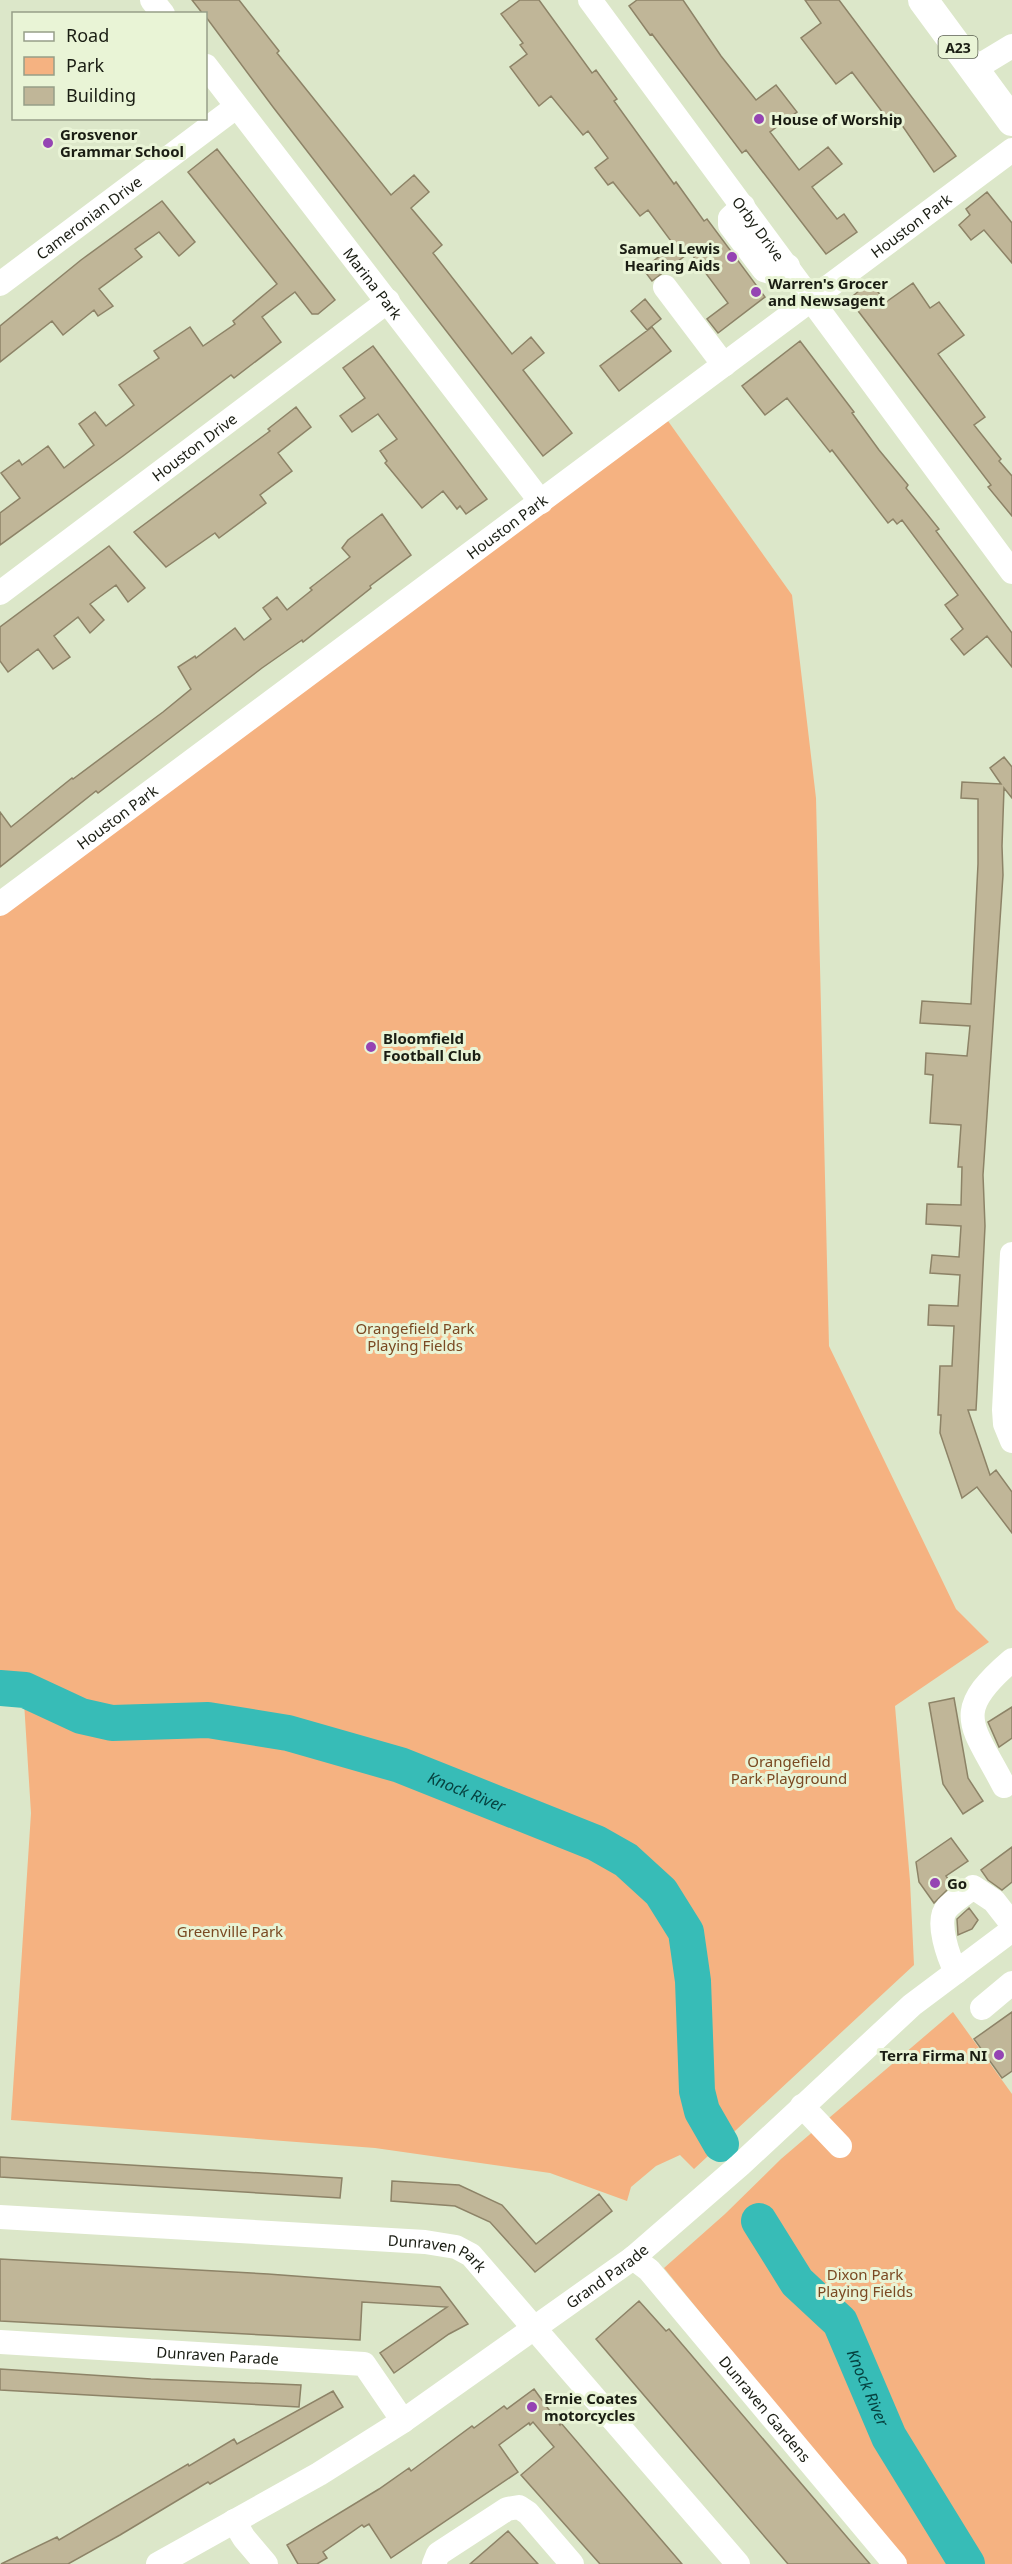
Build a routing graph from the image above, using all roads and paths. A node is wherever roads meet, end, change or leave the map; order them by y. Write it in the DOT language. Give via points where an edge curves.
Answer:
graph roads {
  1 [pos="152,0"];
  2 [pos="590,0"];
  3 [pos="923,0"];
  4 [pos="161,12"];
  5 [pos="1012,46"];
  6 [pos="207,67"];
  7 [pos="974,69"];
  8 [pos="236,106"];
  9 [pos="1012,121"];
  10 [pos="1012,150"];
  11 [pos="0,284"];
  12 [pos="665,287"];
  13 [pos="812,299"];
  14 [pos="388,302"];
  15 [pos="724,365"];
  16 [pos="541,502"];
  17 [pos="1012,572"];
  18 [pos="0,593"];
  19 [pos="0,904"];
  20 [pos="1012,1254"];
  21 [pos="1012,1441"];
  22 [pos="1012,1660"];
  23 [pos="1003,1771"];
  24 [pos="1012,1924"];
  25 [pos="1012,1930"];
  26 [pos="956,1972"];
  27 [pos="1012,1983"];
  28 [pos="982,2008"];
  29 [pos="802,2106"];
  30 [pos="840,2146"];
  31 [pos="0,2217"];
  32 [pos="633,2258"];
  33 [pos="535,2330"];
  34 [pos="0,2342"];
  35 [pos="403,2421"];
  36 [pos="234,2521"];
  37 [pos="728,2560"];
  38 [pos="158,2564"];
  39 [pos="266,2564"];
  40 [pos="434,2564"];
  41 [pos="572,2564"];
  42 [pos="895,2564"];
  1 -- 4 [label="street"];
  2 -- 13 [label="street, Orby Drive"];
  3 -- 7 [label="main road, A23"];
  5 -- 7 [label="street"];
  6 -- 8 [label="street, Marina Park"];
  7 -- 9 [label="main road, A23"];
  8 -- 11 [label="street, Cameronian Drive"];
  8 -- 14 [label="street, Marina Park"];
  10 -- 13 [label="street, Houston Park"];
  12 -- 15 [label="street"];
  13 -- 15 [label="street, Houston Park"];
  13 -- 17 [label="street, Orby Drive"];
  14 -- 16 [label="street, Marina Park"];
  14 -- 18 [label="street, Houston Drive"];
  15 -- 16 [label="street, Houston Park"];
  16 -- 19 [label="street, Houston Park"];
  20 -- 21 [label="street" via="1004,1410"];
  22 -- 23 [label="street" via="976,1697 973,1715 979,1741"];
  24 -- 26 [label="street" via="994,1901 974,1887 945,1909 944,1935"];
  25 -- 26 [label="street, Grand Parade"];
  26 -- 29 [label="street, Grand Parade" via="912,2005"];
  27 -- 28 [label="street"];
  29 -- 30 [label="street"];
  29 -- 32 [label="street, Grand Parade"];
  31 -- 33 [label="street, Dunraven Park" via="442,2244 471,2255"];
  32 -- 33 [label="street, Grand Parade"];
  32 -- 42 [label="street, Dunraven Gardens" via="649,2270"];
  33 -- 35 [label="street, Grand Parade"];
  33 -- 37 [label="street, Dunraven Park"];
  34 -- 35 [label="street, Dunraven Parade" via="364,2364"];
  35 -- 36 [label="street, Grand Parade"];
  36 -- 38 [label="street, Grand Parade"];
  36 -- 39 [label="street"];
  40 -- 41 [label="street" via="438,2554 507,2509 519,2506"];
}
